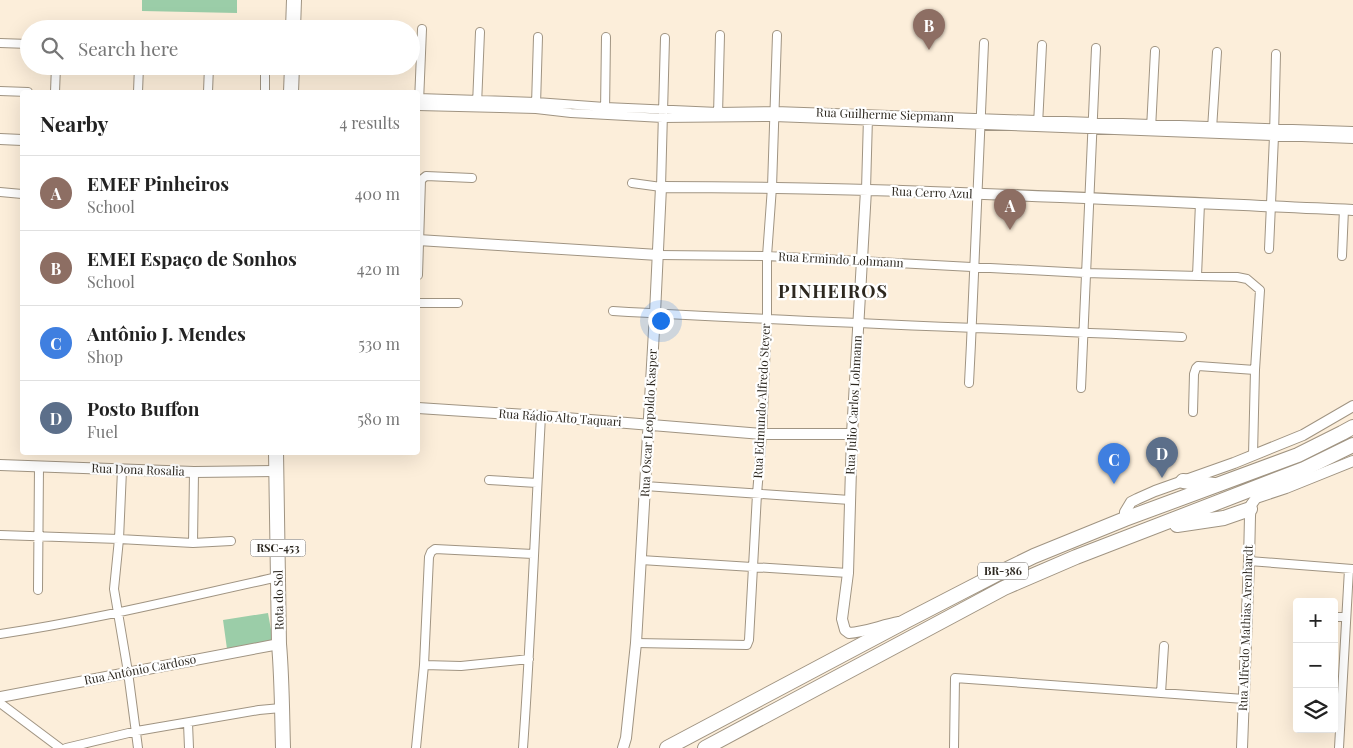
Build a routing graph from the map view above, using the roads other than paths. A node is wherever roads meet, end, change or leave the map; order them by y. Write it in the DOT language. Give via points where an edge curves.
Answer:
graph roads {
  1 [pos="294,0"];
  2 [pos="293,20"];
  3 [pos="422,29"];
  4 [pos="480,32"];
  5 [pos="720,34"];
  6 [pos="777,36"];
  7 [pos="538,37"];
  8 [pos="606,37"];
  9 [pos="665,38"];
  10 [pos="0,43"];
  11 [pos="984,43"];
  12 [pos="20,44"];
  13 [pos="1042,45"];
  14 [pos="1096,48"];
  15 [pos="1156,51"];
  16 [pos="1217,52"];
  17 [pos="1276,54"];
  18 [pos="420,66"];
  19 [pos="56,75"];
  20 [pos="139,75"];
  21 [pos="209,75"];
  22 [pos="264,75"];
  23 [pos="292,75"];
  24 [pos="419,75"];
  25 [pos="55,90"];
  26 [pos="138,90"];
  27 [pos="208,90"];
  28 [pos="265,90"];
  29 [pos="291,90"];
  30 [pos="419,90"];
  31 [pos="0,92"];
  32 [pos="20,92"];
  33 [pos="420,102"];
  34 [pos="477,104"];
  35 [pos="572,104"];
  36 [pos="536,106"];
  37 [pos="605,111"];
  38 [pos="571,113"];
  39 [pos="663,114"];
  40 [pos="775,114"];
  41 [pos="718,115"];
  42 [pos="868,117"];
  43 [pos="980,122"];
  44 [pos="1038,124"];
  45 [pos="1093,126"];
  46 [pos="1151,128"];
  47 [pos="1212,130"];
  48 [pos="1353,131"];
  49 [pos="1274,132"];
  50 [pos="0,139"];
  51 [pos="1353,139"];
  52 [pos="20,140"];
  53 [pos="472,178"];
  54 [pos="632,184"];
  55 [pos="661,187"];
  56 [pos="772,187"];
  57 [pos="866,190"];
  58 [pos="0,192"];
  59 [pos="20,194"];
  60 [pos="978,194"];
  61 [pos="1090,199"];
  62 [pos="1200,203"];
  63 [pos="1271,206"];
  64 [pos="420,210"];
  65 [pos="1349,210"];
  66 [pos="420,240"];
  67 [pos="1269,249"];
  68 [pos="658,255"];
  69 [pos="767,256"];
  70 [pos="1342,256"];
  71 [pos="862,261"];
  72 [pos="975,267"];
  73 [pos="1085,273"];
  74 [pos="1197,276"];
  75 [pos="420,303"];
  76 [pos="458,304"];
  77 [pos="613,311"];
  78 [pos="655,314"];
  79 [pos="767,320"];
  80 [pos="858,323"];
  81 [pos="972,327"];
  82 [pos="1083,333"];
  83 [pos="1182,337"];
  84 [pos="1255,370"];
  85 [pos="969,383"];
  86 [pos="1081,388"];
  87 [pos="1353,406"];
  88 [pos="420,408"];
  89 [pos="1192,412"];
  90 [pos="541,416"];
  91 [pos="648,424"];
  92 [pos="1353,427"];
  93 [pos="762,434"];
  94 [pos="852,434"];
  95 [pos="1353,445"];
  96 [pos="276,455"];
  97 [pos="1253,455"];
  98 [pos="1353,463"];
  99 [pos="0,465"];
  100 [pos="39,466"];
  101 [pos="122,470"];
  102 [pos="276,471"];
  103 [pos="194,472"];
  104 [pos="489,480"];
  105 [pos="1183,481"];
  106 [pos="537,483"];
  107 [pos="1217,485"];
  108 [pos="645,486"];
  109 [pos="757,494"];
  110 [pos="850,500"];
  111 [pos="1250,509"];
  112 [pos="1232,515"];
  113 [pos="1125,519"];
  114 [pos="1249,525"];
  115 [pos="1146,530"];
  116 [pos="0,535"];
  117 [pos="38,536"];
  118 [pos="119,539"];
  119 [pos="231,541"];
  120 [pos="193,543"];
  121 [pos="533,554"];
  122 [pos="641,560"];
  123 [pos="1249,561"];
  124 [pos="753,566"];
  125 [pos="1351,569"];
  126 [pos="848,573"];
  127 [pos="278,577"];
  128 [pos="38,590"];
  129 [pos="118,612"];
  130 [pos="1338,617"];
  131 [pos="1346,617"];
  132 [pos="908,620"];
  133 [pos="0,634"];
  134 [pos="279,644"];
  135 [pos="636,644"];
  136 [pos="1164,646"];
  137 [pos="529,659"];
  138 [pos="424,665"];
  139 [pos="1338,668"];
  140 [pos="1343,669"];
  141 [pos="128,672"];
  142 [pos="1161,693"];
  143 [pos="0,697"];
  144 [pos="1244,699"];
  145 [pos="0,703"];
  146 [pos="281,708"];
  147 [pos="1338,716"];
  148 [pos="188,722"];
  149 [pos="136,731"];
  150 [pos="60,748"];
  151 [pos="66,748"];
  152 [pos="138,748"];
  153 [pos="189,748"];
  154 [pos="282,748"];
  155 [pos="416,748"];
  156 [pos="523,748"];
  157 [pos="623,748"];
  158 [pos="667,748"];
  159 [pos="705,748"];
  160 [pos="954,748"];
  161 [pos="1242,748"];
  162 [pos="1339,748"];
  1 -- 2 [label="highway"];
  3 -- 18 [label="street"];
  4 -- 34 [label="street"];
  5 -- 41 [label="street"];
  6 -- 40 [label="street, Rua Edmundo Alfredo Steyer"];
  7 -- 36 [label="street"];
  8 -- 37 [label="street"];
  9 -- 39 [label="street, Rua Oscar Leopoldo Kasper"];
  10 -- 12 [label="street"];
  11 -- 43 [label="street"];
  13 -- 44 [label="street"];
  14 -- 45 [label="street"];
  15 -- 46 [label="street"];
  16 -- 47 [label="street"];
  17 -- 49 [label="street"];
  19 -- 25 [label="street"];
  20 -- 26 [label="street"];
  21 -- 27 [label="street"];
  22 -- 28 [label="street"];
  23 -- 29 [label="highway"];
  24 -- 30 [label="street"];
  31 -- 32 [label="street"];
  33 -- 34 [label="street, Rua Guilherme Siepmann"];
  34 -- 36 [label="street, Rua Guilherme Siepmann"];
  35 -- 36 [label="street, Rua Guilherme Siepmann"];
  35 -- 37 [label="street, Rua Guilherme Siepmann"];
  35 -- 38 [label="street"];
  36 -- 38 [label="street, Rua Guilherme Siepmann"];
  37 -- 38 [label="street, Rua Guilherme Siepmann"];
  37 -- 39 [label="street, Rua Guilherme Siepmann"];
  39 -- 41 [label="street, Rua Guilherme Siepmann"];
  39 -- 55 [label="street, Rua Oscar Leopoldo Kasper"];
  40 -- 41 [label="street, Rua Guilherme Siepmann"];
  40 -- 42 [label="street, Rua Guilherme Siepmann"];
  40 -- 56 [label="street, Rua Edmundo Alfredo Steyer"];
  42 -- 43 [label="street, Rua Guilherme Siepmann"];
  42 -- 57 [label="street, Rua Julio Carlos Lohmann"];
  43 -- 44 [label="street, Rua Guilherme Siepmann"];
  43 -- 60 [label="street"];
  44 -- 45 [label="street, Rua Guilherme Siepmann"];
  45 -- 46 [label="street, Rua Guilherme Siepmann"];
  45 -- 61 [label="street"];
  46 -- 47 [label="street, Rua Guilherme Siepmann"];
  47 -- 49 [label="street, Rua Guilherme Siepmann"];
  48 -- 49 [label="street, Rua Guilherme Siepmann"];
  49 -- 51 [label="street, Rua Guilherme Siepmann"];
  49 -- 63 [label="street"];
  50 -- 52 [label="street"];
  53 -- 64 [label="street" via="426,176 422,180"];
  54 -- 55 [label="street, Rua Cerro Azul"];
  55 -- 56 [label="street, Rua Cerro Azul"];
  55 -- 68 [label="street, Rua Oscar Leopoldo Kasper"];
  56 -- 57 [label="street, Rua Cerro Azul"];
  56 -- 69 [label="street, Rua Edmundo Alfredo Steyer"];
  57 -- 60 [label="street, Rua Cerro Azul"];
  57 -- 71 [label="street, Rua Julio Carlos Lohmann"];
  58 -- 59 [label="street"];
  60 -- 61 [label="street, Rua Cerro Azul"];
  60 -- 72 [label="street"];
  61 -- 62 [label="street, Rua Cerro Azul"];
  61 -- 73 [label="street"];
  62 -- 63 [label="street, Rua Cerro Azul"];
  62 -- 74 [label="street"];
  63 -- 65 [label="street, Rua Cerro Azul"];
  63 -- 67 [label="street"];
  65 -- 70 [label="street"];
  66 -- 68 [label="street, Rua Ermindo Lohmann"];
  68 -- 69 [label="street, Rua Ermindo Lohmann"];
  68 -- 78 [label="street, Rua Oscar Leopoldo Kasper"];
  69 -- 71 [label="street, Rua Ermindo Lohmann"];
  69 -- 79 [label="street, Rua Edmundo Alfredo Steyer"];
  71 -- 72 [label="street, Rua Ermindo Lohmann"];
  71 -- 80 [label="street, Rua Julio Carlos Lohmann"];
  72 -- 73 [label="street, Rua Ermindo Lohmann"];
  72 -- 81 [label="street"];
  73 -- 74 [label="street, Rua Ermindo Lohmann"];
  73 -- 82 [label="street"];
  74 -- 84 [label="street, Rua Ermindo Lohmann" via="1247,279 1260,290"];
  75 -- 76 [label="street"];
  77 -- 78 [label="street"];
  78 -- 79 [label="street"];
  78 -- 91 [label="street, Rua Oscar Leopoldo Kasper"];
  79 -- 80 [label="street"];
  79 -- 93 [label="street, Rua Edmundo Alfredo Steyer"];
  80 -- 81 [label="street"];
  80 -- 94 [label="street, Rua Julio Carlos Lohmann"];
  81 -- 82 [label="street"];
  81 -- 85 [label="street"];
  82 -- 83 [label="street"];
  82 -- 86 [label="street"];
  84 -- 89 [label="street" via="1196,368"];
  84 -- 97 [label="street"];
  87 -- 97 [label="street" via="1303,435"];
  88 -- 90 [label="street, Rua Rádio Alto Taquari"];
  90 -- 91 [label="street, Rua Rádio Alto Taquari"];
  90 -- 106 [label="street"];
  91 -- 93 [label="street, Rua Rádio Alto Taquari"];
  91 -- 108 [label="street, Rua Oscar Leopoldo Kasper"];
  92 -- 107 [label="highway, BR-386" via="1298,455"];
  93 -- 94 [label="street, Rua Rádio Alto Taquari"];
  93 -- 109 [label="street, Rua Edmundo Alfredo Steyer"];
  94 -- 110 [label="street, Rua Julio Carlos Lohmann"];
  95 -- 115 [label="highway, BR-386" via="1304,469"];
  96 -- 102 [label="highway, Rota do Sol / RSC-453"];
  97 -- 105 [label="street"];
  98 -- 111 [label="street" via="1256,498"];
  99 -- 100 [label="street, Rua Dona Rosalia"];
  100 -- 101 [label="street, Rua Dona Rosalia"];
  100 -- 117 [label="street"];
  101 -- 103 [label="street, Rua Dona Rosalia"];
  101 -- 118 [label="street"];
  102 -- 103 [label="street, Rua Dona Rosalia"];
  102 -- 127 [label="highway, Rota do Sol / RSC-453"];
  103 -- 120 [label="street"];
  104 -- 106 [label="street"];
  105 -- 107 [label="highway"];
  105 -- 113 [label="street" via="1137,498 1128,507"];
  106 -- 121 [label="street"];
  107 -- 113 [label="highway, BR-386"];
  108 -- 109 [label="street"];
  108 -- 122 [label="street, Rua Oscar Leopoldo Kasper"];
  109 -- 110 [label="street"];
  109 -- 124 [label="street, Rua Edmundo Alfredo Steyer"];
  110 -- 126 [label="street, Rua Julio Carlos Lohmann"];
  111 -- 112 [label="highway"];
  111 -- 114 [label="street, Rua Alfredo Mathias Arenhardt"];
  112 -- 114 [label="street"];
  112 -- 115 [label="highway"];
  113 -- 132 [label="highway, BR-386" via="1034,556"];
  114 -- 123 [label="street, Rua Alfredo Mathias Arenhardt"];
  115 -- 159 [label="highway, BR-386" via="1004,588"];
  116 -- 117 [label="street"];
  117 -- 118 [label="street"];
  117 -- 128 [label="street"];
  118 -- 120 [label="street"];
  118 -- 129 [label="street" via="114,589"];
  119 -- 120 [label="street"];
  121 -- 137 [label="street"];
  121 -- 138 [label="street" via="435,549 431,552"];
  122 -- 124 [label="street"];
  122 -- 135 [label="street, Rua Oscar Leopoldo Kasper"];
  123 -- 125 [label="street"];
  123 -- 144 [label="street, Rua Alfredo Mathias Arenhardt"];
  124 -- 126 [label="street"];
  124 -- 135 [label="street, Rua Edmundo Alfredo Steyer" via="747,645"];
  125 -- 131 [label="street"];
  126 -- 132 [label="street, Rua Julio Carlos Lohmann" via="842,619 845,630 849,633"];
  127 -- 129 [label="street"];
  127 -- 134 [label="highway, Rota do Sol / RSC-453"];
  129 -- 133 [label="street"];
  129 -- 141 [label="street"];
  130 -- 131 [label="street"];
  131 -- 140 [label="street"];
  132 -- 158 [label="highway, BR-386"];
  134 -- 141 [label="street, Rua Antônio Cardoso"];
  134 -- 146 [label="highway, Rota do Sol / RSC-453"];
  135 -- 157 [label="street, Rua Oscar Leopoldo Kasper"];
  136 -- 142 [label="street"];
  137 -- 138 [label="street" via="461,666"];
  137 -- 156 [label="street"];
  138 -- 155 [label="street"];
  139 -- 140 [label="street"];
  140 -- 147 [label="street"];
  141 -- 143 [label="street, Rua Antônio Cardoso"];
  141 -- 149 [label="street"];
  142 -- 144 [label="street"];
  142 -- 160 [label="street" via="955,678"];
  144 -- 161 [label="street, Rua Alfredo Mathias Arenhardt"];
  145 -- 150 [label="street"];
  146 -- 148 [label="street"];
  146 -- 154 [label="highway, Rota do Sol / RSC-453"];
  147 -- 162 [label="street"];
  148 -- 149 [label="street"];
  148 -- 153 [label="street"];
  149 -- 151 [label="street"];
  149 -- 152 [label="street"];
}
